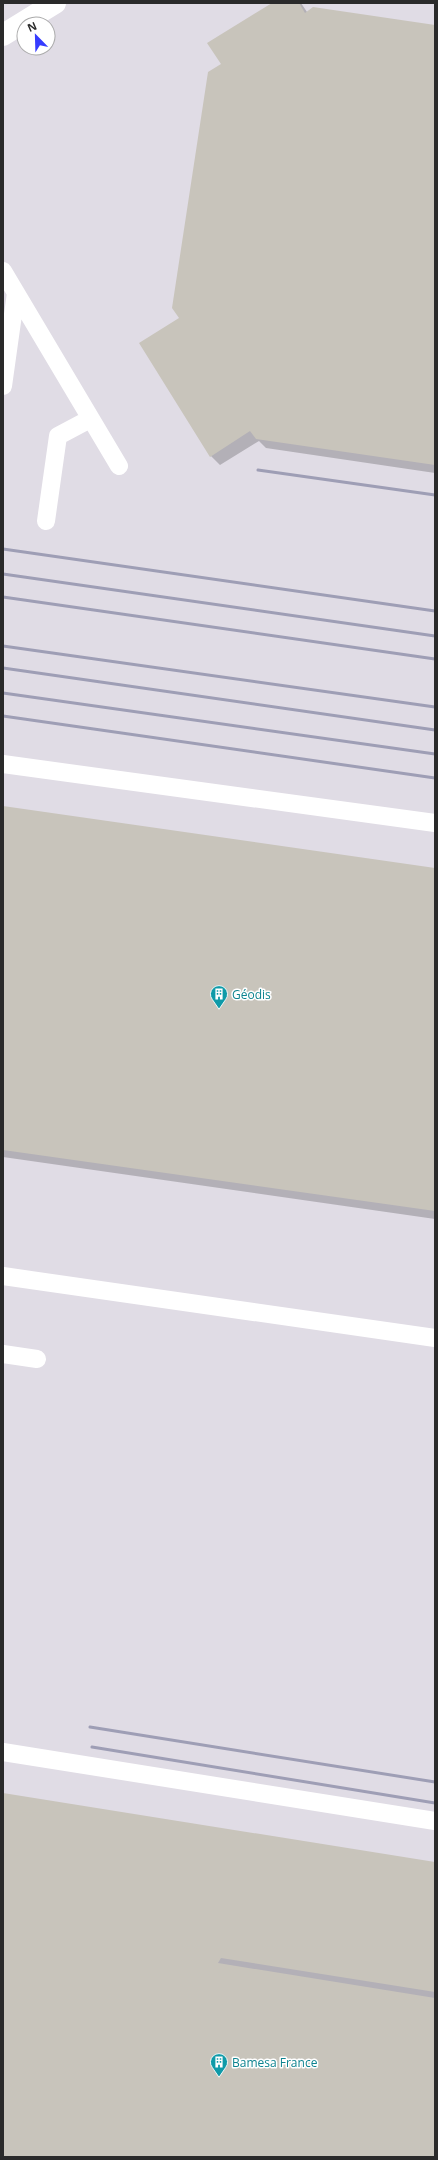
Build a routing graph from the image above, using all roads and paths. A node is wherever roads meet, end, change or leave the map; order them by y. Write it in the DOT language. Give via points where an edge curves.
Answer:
graph roads {
  1 [pos="55,3"];
  2 [pos="3,35"];
  3 [pos="3,271"];
  4 [pos="16,292"];
  5 [pos="3,386"];
  6 [pos="90,419"];
  7 [pos="119,466"];
  8 [pos="46,521"];
  9 [pos="3,764"];
  10 [pos="435,823"];
  11 [pos="3,1276"];
  12 [pos="435,1338"];
  13 [pos="3,1354"];
  14 [pos="37,1359"];
  15 [pos="3,1752"];
  16 [pos="435,1821"];
  1 -- 2 [label="street"];
  3 -- 4 [label="lane"];
  4 -- 5 [label="lane"];
  4 -- 6 [label="lane"];
  6 -- 7 [label="lane"];
  6 -- 8 [label="lane" via="58,436"];
  9 -- 10 [label="lane"];
  11 -- 12 [label="lane"];
  13 -- 14 [label="lane"];
  15 -- 16 [label="lane"];
}
